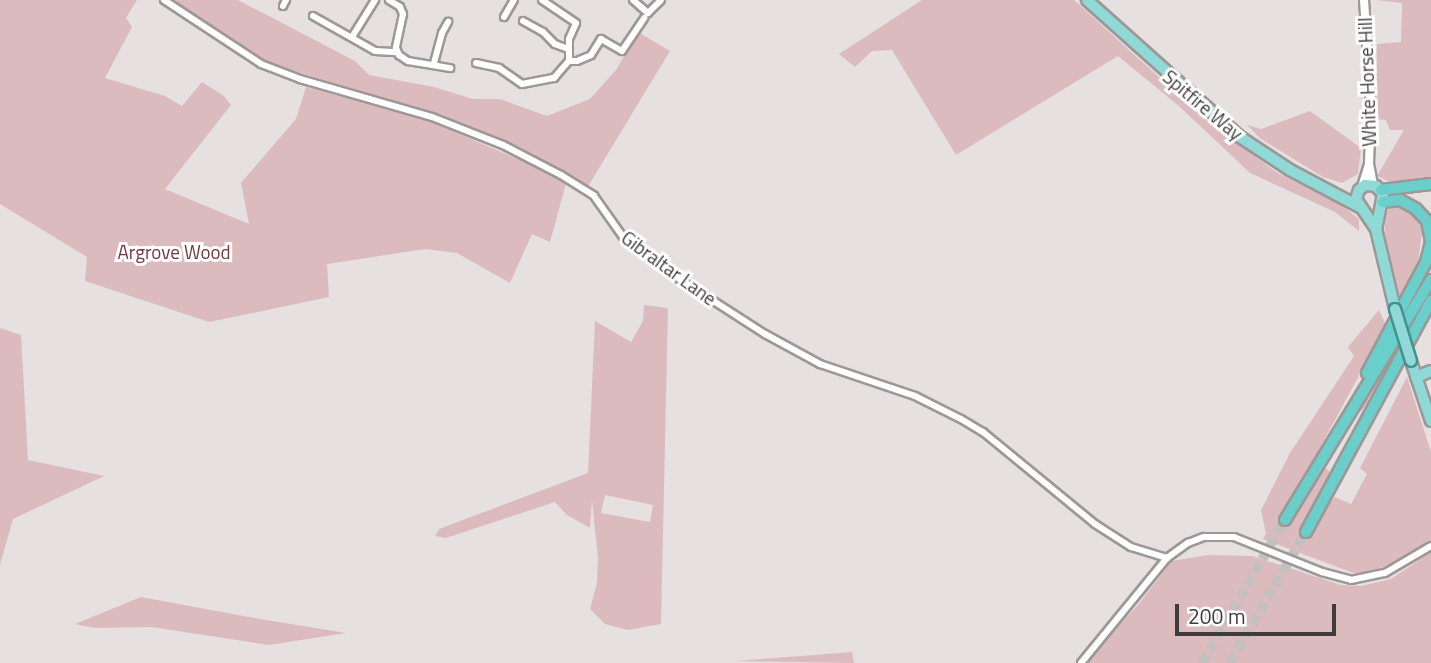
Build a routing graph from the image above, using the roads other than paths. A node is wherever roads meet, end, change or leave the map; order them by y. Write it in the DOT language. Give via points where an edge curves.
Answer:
graph roads {
  1 [pos="164,0"];
  2 [pos="374,0"];
  3 [pos="389,0"];
  4 [pos="514,0"];
  5 [pos="542,0"];
  6 [pos="633,0"];
  7 [pos="661,0"];
  8 [pos="1087,0"];
  9 [pos="1364,0"];
  10 [pos="313,16"];
  11 [pos="503,17"];
  12 [pos="644,18"];
  13 [pos="523,21"];
  14 [pos="449,22"];
  15 [pos="352,37"];
  16 [pos="568,49"];
  17 [pos="397,52"];
  18 [pos="569,61"];
  19 [pos="434,63"];
  20 [pos="476,63"];
  21 [pos="450,68"];
  22 [pos="1368,164"];
  23 [pos="1431,184"];
  24 [pos="1377,187"];
  25 [pos="1360,189"];
  26 [pos="1333,192"];
  27 [pos="1381,204"];
  28 [pos="1363,209"];
  29 [pos="1376,229"];
  30 [pos="1431,242"];
  31 [pos="1431,280"];
  32 [pos="1431,303"];
  33 [pos="1431,371"];
  34 [pos="1431,378"];
  35 [pos="1418,381"];
  36 [pos="1431,421"];
  37 [pos="1329,447"];
  38 [pos="1285,520"];
  39 [pos="1306,532"];
  40 [pos="1431,546"];
  41 [pos="1167,558"];
  42 [pos="1081,663"];
  1 -- 41 [label="street, Gibraltar Lane" via="261,64 432,117 561,174 594,196 623,237 765,334 820,364 915,396 961,419 1095,524 1130,547"];
  2 -- 15 [label="street"];
  3 -- 17 [label="street" via="403,14"];
  4 -- 11 [label="street"];
  5 -- 16 [label="street" via="576,21"];
  6 -- 7 [label="street" via="648,13"];
  8 -- 26 [label="main road, Spitfire Way" via="1234,133"];
  9 -- 22 [label="street, White Horse Hill" via="1371,104"];
  10 -- 15 [label="street"];
  12 -- 18 [label="street" via="625,53 601,39 591,55"];
  13 -- 16 [label="street"];
  14 -- 19 [label="street" via="439,31"];
  15 -- 17 [label="street" via="375,51"];
  16 -- 18 [label="street"];
  17 -- 19 [label="street" via="406,60"];
  18 -- 20 [label="street" via="554,78 525,84 495,66"];
  19 -- 21 [label="street"];
  22 -- 24 [label="street, White Horse Hill"];
  22 -- 25 [label="street, White Horse Hill"];
  23 -- 24 [label="highway"];
  24 -- 25 [label="main road"];
  24 -- 27 [label="main road"];
  25 -- 26 [label="main road" via="1347,194"];
  25 -- 28 [label="main road" via="1356,199"];
  26 -- 28 [label="main road, Spitfire Way"];
  27 -- 28 [label="main road"];
  27 -- 29 [label="main road"];
  27 -- 30 [label="highway" via="1400,200 1416,209 1427,221"];
  28 -- 29 [label="main road"];
  29 -- 35 [label="main road, bridge"];
  30 -- 37 [label="highway" via="1426,262"];
  31 -- 37 [label="highway"];
  32 -- 39 [label="highway"];
  33 -- 35 [label="main road"];
  34 -- 35 [label="main road"];
  35 -- 36 [label="main road"];
  37 -- 38 [label="highway"];
  40 -- 41 [label="street" via="1385,573 1361,580 1340,578 1224,535 1188,543"];
  41 -- 42 [label="street"];
}
